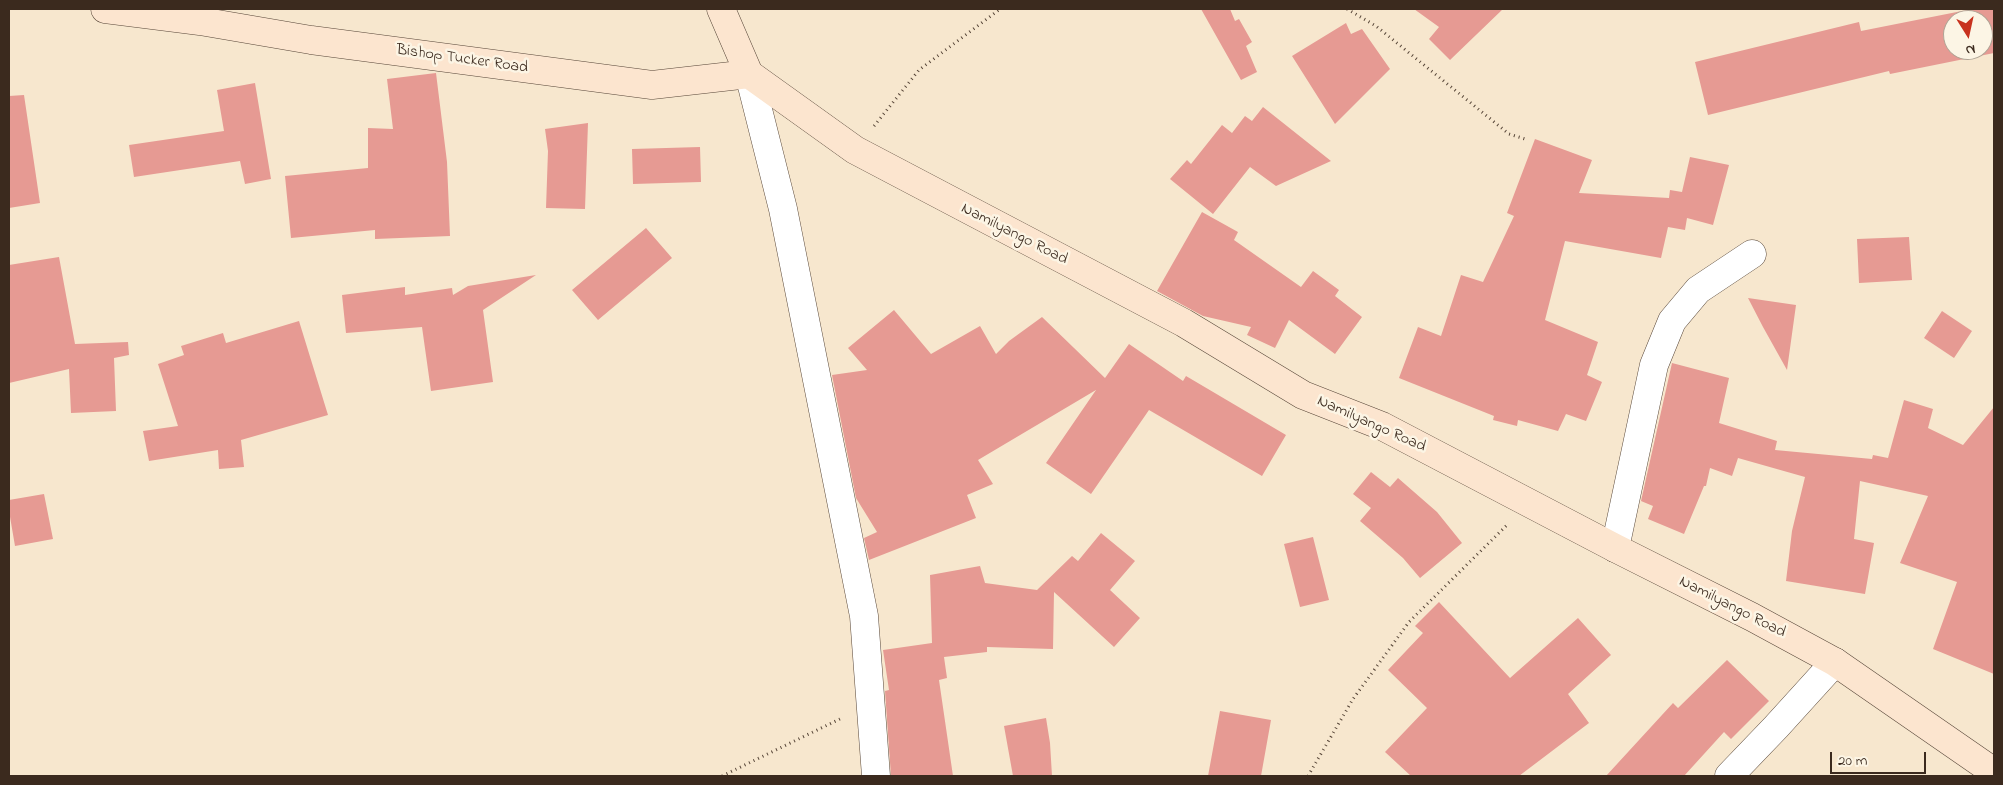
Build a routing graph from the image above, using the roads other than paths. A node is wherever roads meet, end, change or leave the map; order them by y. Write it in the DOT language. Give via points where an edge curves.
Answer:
graph roads {
  1 [pos="105,9"];
  2 [pos="721,9"];
  3 [pos="749,74"];
  4 [pos="1752,254"];
  5 [pos="1615,548"];
  6 [pos="1835,662"];
  7 [pos="1994,772"];
  8 [pos="876,776"];
  9 [pos="1728,776"];
  1 -- 3 [label="main road, Bishop Tucker Road" via="652,85"];
  2 -- 3 [label="main road"];
  3 -- 5 [label="main road, Namilyango Road" via="855,150 1184,323 1303,395 1382,426"];
  3 -- 8 [label="street" via="783,209 862,606"];
  4 -- 5 [label="street" via="1698,290 1672,321 1654,365"];
  5 -- 6 [label="main road, Namilyango Road"];
  6 -- 7 [label="main road, Namilyango Road"];
  6 -- 9 [label="street"];
}
